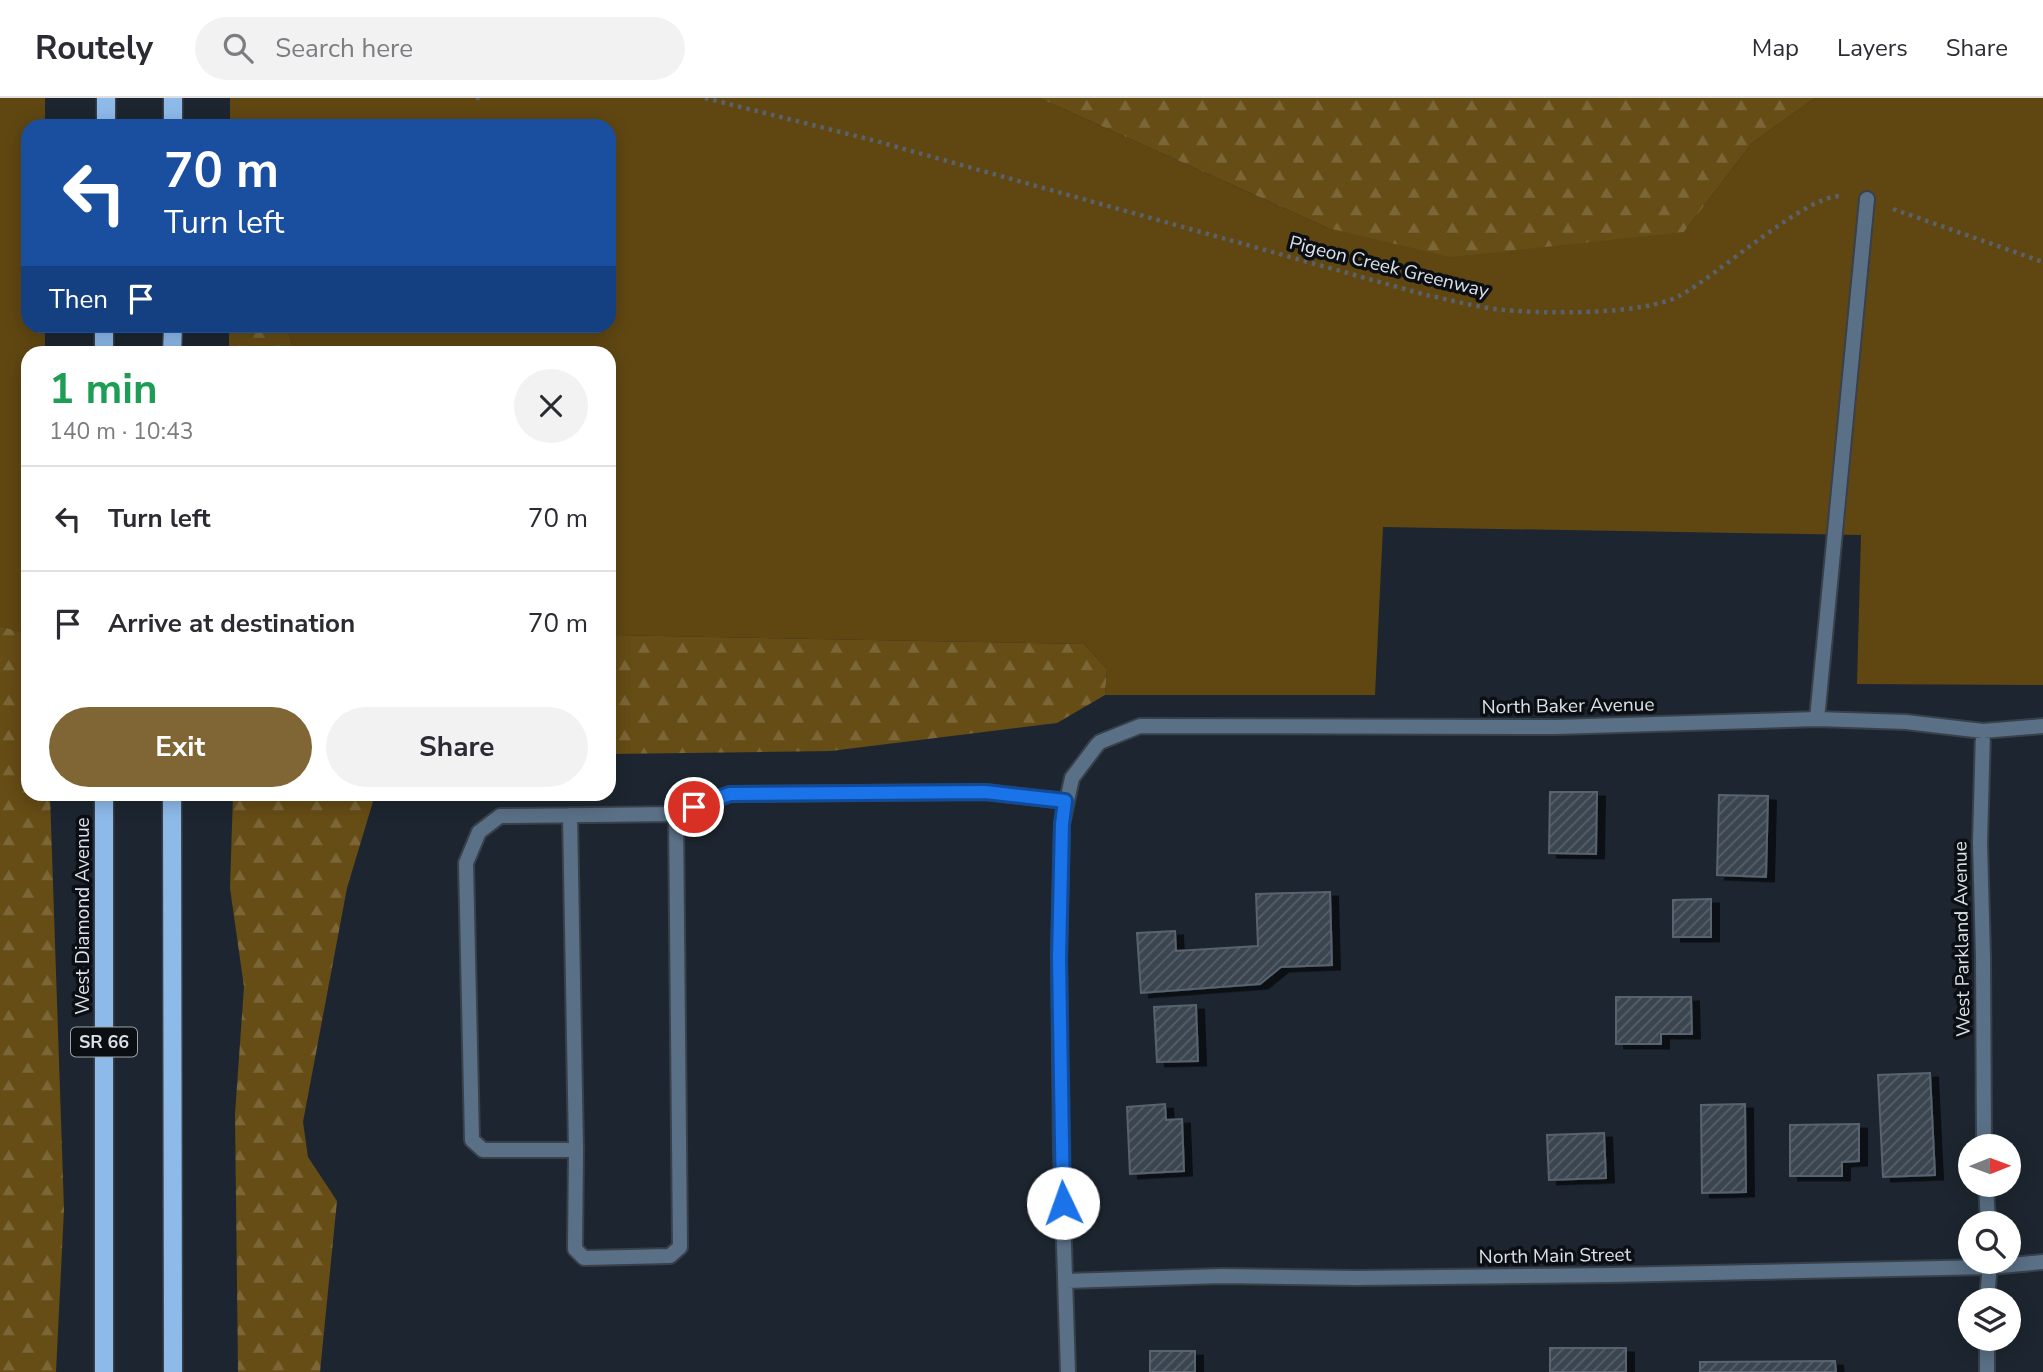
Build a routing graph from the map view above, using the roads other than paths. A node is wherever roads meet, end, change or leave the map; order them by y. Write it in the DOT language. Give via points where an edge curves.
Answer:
graph roads {
  1 [pos="106,98"];
  2 [pos="173,98"];
  3 [pos="106,119"];
  4 [pos="173,119"];
  5 [pos="1867,199"];
  6 [pos="1817,719"];
  7 [pos="2043,726"];
  8 [pos="1983,731"];
  9 [pos="104,801"];
  10 [pos="172,801"];
  11 [pos="1065,801"];
  12 [pos="676,814"];
  13 [pos="570,815"];
  14 [pos="1984,1134"];
  15 [pos="576,1150"];
  16 [pos="2043,1262"];
  17 [pos="2021,1263"];
  18 [pos="1958,1265"];
  19 [pos="1066,1281"];
  20 [pos="1987,1351"];
  21 [pos="104,1372"];
  22 [pos="173,1372"];
  23 [pos="1068,1372"];
  24 [pos="1987,1372"];
  1 -- 3 [label="main road"];
  2 -- 4 [label="main road"];
  5 -- 6 [label="street"];
  6 -- 8 [label="street, North Baker Avenue"];
  6 -- 11 [label="street, North Baker Avenue" via="1556,726 1140,726 1100,742 1072,778"];
  7 -- 8 [label="street, North Baker Avenue"];
  8 -- 14 [label="street, West Parkland Avenue"];
  9 -- 21 [label="main road, West Diamond Avenue / SR 66"];
  10 -- 22 [label="main road"];
  11 -- 12 [label="street" via="985,792 730,794"];
  11 -- 19 [label="street" via="1059,972"];
  12 -- 13 [label="street"];
  12 -- 15 [label="street" via="680,1247 670,1256 584,1258 575,1249"];
  13 -- 15 [label="street"];
  13 -- 15 [label="street" via="500,816 479,832 466,863 472,1140 483,1150"];
  16 -- 17 [label="street, North Main Street"];
  18 -- 19 [label="street, North Main Street" via="1624,1275"];
  19 -- 23 [label="street"];
  20 -- 24 [label="street"];
}
